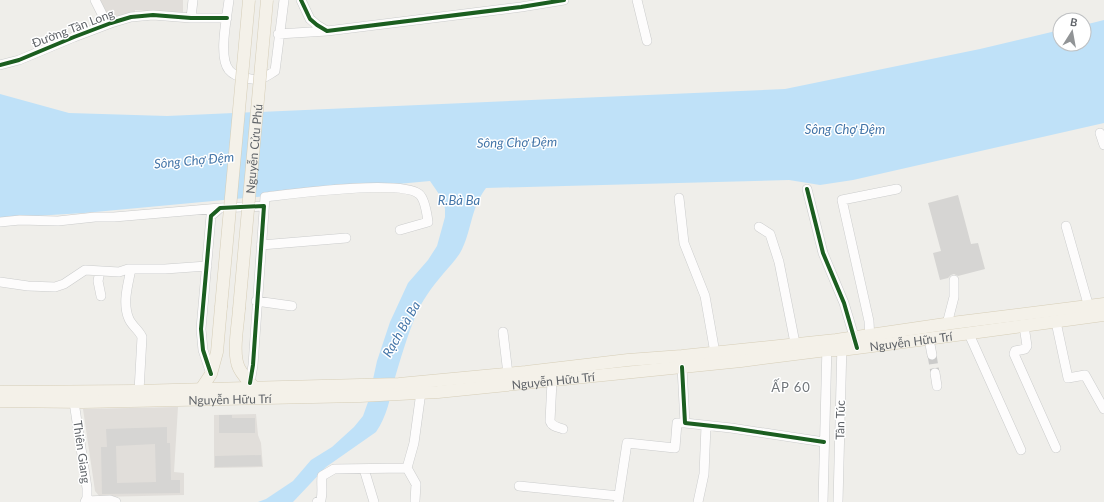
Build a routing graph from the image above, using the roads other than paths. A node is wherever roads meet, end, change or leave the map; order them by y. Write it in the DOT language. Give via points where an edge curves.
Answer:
graph roads {
  1 [pos="95,0"];
  2 [pos="193,0"];
  3 [pos="229,0"];
  4 [pos="249,0"];
  5 [pos="267,0"];
  6 [pos="284,0"];
  7 [pos="301,0"];
  8 [pos="564,0"];
  9 [pos="637,0"];
  10 [pos="192,18"];
  11 [pos="227,18"];
  12 [pos="111,23"];
  13 [pos="327,31"];
  14 [pos="278,34"];
  15 [pos="647,41"];
  16 [pos="0,65"];
  17 [pos="1100,133"];
  18 [pos="1104,145"];
  19 [pos="807,189"];
  20 [pos="897,189"];
  21 [pos="679,198"];
  22 [pos="264,206"];
  23 [pos="220,208"];
  24 [pos="0,222"];
  25 [pos="1066,226"];
  26 [pos="760,227"];
  27 [pos="400,230"];
  28 [pos="346,238"];
  29 [pos="261,245"];
  30 [pos="207,266"];
  31 [pos="131,269"];
  32 [pos="100,271"];
  33 [pos="954,280"];
  34 [pos="0,282"];
  35 [pos="101,296"];
  36 [pos="256,301"];
  37 [pos="1104,304"];
  38 [pos="292,306"];
  39 [pos="1095,312"];
  40 [pos="1056,322"];
  41 [pos="950,324"];
  42 [pos="1024,326"];
  43 [pos="503,332"];
  44 [pos="968,334"];
  45 [pos="954,336"];
  46 [pos="929,339"];
  47 [pos="870,341"];
  48 [pos="856,342"];
  49 [pos="795,343"];
  50 [pos="841,344"];
  51 [pos="827,345"];
  52 [pos="715,353"];
  53 [pos="932,355"];
  54 [pos="628,366"];
  55 [pos="682,367"];
  56 [pos="935,373"];
  57 [pos="211,374"];
  58 [pos="508,374"];
  59 [pos="552,381"];
  60 [pos="253,385"];
  61 [pos="937,386"];
  62 [pos="201,389"];
  63 [pos="399,389"];
  64 [pos="360,390"];
  65 [pos="139,391"];
  66 [pos="0,392"];
  67 [pos="421,392"];
  68 [pos="0,401"];
  69 [pos="74,402"];
  70 [pos="1104,409"];
  71 [pos="685,424"];
  72 [pos="706,426"];
  73 [pos="564,429"];
  74 [pos="824,442"];
  75 [pos="1056,448"];
  76 [pos="1021,450"];
  77 [pos="407,468"];
  78 [pos="364,469"];
  79 [pos="519,486"];
  80 [pos="619,499"];
  81 [pos="415,501"];
  82 [pos="86,502"];
  83 [pos="116,502"];
  84 [pos="317,502"];
  85 [pos="374,502"];
  86 [pos="698,502"];
  87 [pos="823,502"];
  88 [pos="838,502"];
  1 -- 12 [label="street" via="105,20"];
  2 -- 10 [label="street"];
  3 -- 11 [label="street"];
  4 -- 57 [label="main road, Nguyễn Cửu Phú, bridge" via="222,307 217,352"];
  5 -- 60 [label="main road, Nguyễn Cửu Phú, bridge" via="236,353 239,367"];
  6 -- 14 [label="street"];
  7 -- 13 [label="street" via="310,19"];
  8 -- 13 [label="street"];
  9 -- 15 [label="street"];
  10 -- 11 [label="street, Đường Tân Long"];
  10 -- 12 [label="street, Đường Tân Long" via="131,17"];
  11 -- 14 [label="street" via="223,53 228,69 238,76 255,81 274,71"];
  12 -- 16 [label="street, Đường Tân Long" via="19,60"];
  13 -- 14 [label="street"];
  17 -- 18 [label="street"];
  19 -- 48 [label="street" via="823,254 844,303"];
  20 -- 47 [label="street" via="842,200 869,321"];
  21 -- 52 [label="street" via="684,243 705,296"];
  22 -- 23 [label="street"];
  22 -- 27 [label="street" via="265,197 338,189 404,187 421,196 428,222"];
  22 -- 29 [label="street"];
  23 -- 24 [label="street" via="114,218"];
  23 -- 30 [label="street" via="211,216"];
  25 -- 39 [label="street"];
  26 -- 49 [label="street" via="770,234 779,262"];
  28 -- 29 [label="street"];
  29 -- 36 [label="street"];
  30 -- 31 [label="street"];
  30 -- 57 [label="street" via="201,329 203,350"];
  31 -- 32 [label="street" via="119,272"];
  31 -- 65 [label="street" via="126,308 130,320 142,337"];
  32 -- 34 [label="street" via="85,270 55,287"];
  32 -- 35 [label="street" via="98,281"];
  33 -- 41 [label="street"];
  36 -- 38 [label="street"];
  36 -- 60 [label="street"];
  37 -- 39 [label="main road, Nguyễn Hữu Trí"];
  39 -- 40 [label="main road, Nguyễn Hữu Trí"];
  39 -- 41 [label="main road, Nguyễn Hữu Trí"];
  40 -- 42 [label="main road, Nguyễn Hữu Trí"];
  40 -- 70 [label="street" via="1068,378 1085,375"];
  41 -- 45 [label="main road"];
  41 -- 47 [label="main road, Nguyễn Hữu Trí"];
  42 -- 44 [label="main road, Nguyễn Hữu Trí"];
  42 -- 75 [label="street" via="1027,346 1015,351 1014,354"];
  43 -- 58 [label="street"];
  44 -- 45 [label="main road, Nguyễn Hữu Trí"];
  44 -- 76 [label="street"];
  45 -- 46 [label="main road, Nguyễn Hữu Trí"];
  46 -- 47 [label="main road, Nguyễn Hữu Trí"];
  46 -- 53 [label="street"];
  47 -- 48 [label="main road, Nguyễn Hữu Trí"];
  48 -- 50 [label="main road, Nguyễn Hữu Trí"];
  49 -- 51 [label="main road, Nguyễn Hữu Trí"];
  49 -- 52 [label="main road, Nguyễn Hữu Trí"];
  50 -- 51 [label="main road, Nguyễn Hữu Trí"];
  50 -- 88 [label="street, Tân Túc"];
  51 -- 55 [label="main road, Nguyễn Hữu Trí" via="741,361"];
  51 -- 74 [label="street, Tân Túc"];
  52 -- 54 [label="main road, Nguyễn Hữu Trí"];
  54 -- 55 [label="main road, Nguyễn Hữu Trí"];
  54 -- 58 [label="main road, Nguyễn Hữu Trí"];
  54 -- 59 [label="main road, Nguyễn Hữu Trí"];
  55 -- 71 [label="street"];
  56 -- 61 [label="street"];
  57 -- 62 [label="main road, Nguyễn Cửu Phú"];
  58 -- 63 [label="main road, Nguyễn Hữu Trí"];
  59 -- 67 [label="main road, Nguyễn Hữu Trí"];
  59 -- 73 [label="street" via="550,422"];
  60 -- 62 [label="main road, Nguyễn Hữu Trí"];
  60 -- 64 [label="main road, Nguyễn Hữu Trí"];
  62 -- 65 [label="main road, Nguyễn Hữu Trí"];
  63 -- 64 [label="main road, Nguyễn Hữu Trí"];
  63 -- 67 [label="main road, Nguyễn Hữu Trí"];
  64 -- 69 [label="main road, Nguyễn Hữu Trí"];
  65 -- 66 [label="main road, Nguyễn Hữu Trí"];
  67 -- 77 [label="street" via="414,443"];
  68 -- 69 [label="main road, Nguyễn Hữu Trí"];
  69 -- 82 [label="street, Thiên Giang" via="87,488"];
  71 -- 72 [label="street"];
  71 -- 80 [label="street" via="677,423 675,448 627,443"];
  72 -- 74 [label="street"];
  72 -- 86 [label="street" via="704,474"];
  74 -- 87 [label="street, Tân Túc"];
  77 -- 78 [label="street"];
  77 -- 81 [label="street" via="416,484"];
  78 -- 84 [label="street" via="334,469 322,476 322,500"];
  78 -- 85 [label="street"];
  79 -- 80 [label="street"];
  82 -- 83 [label="street"];
}
